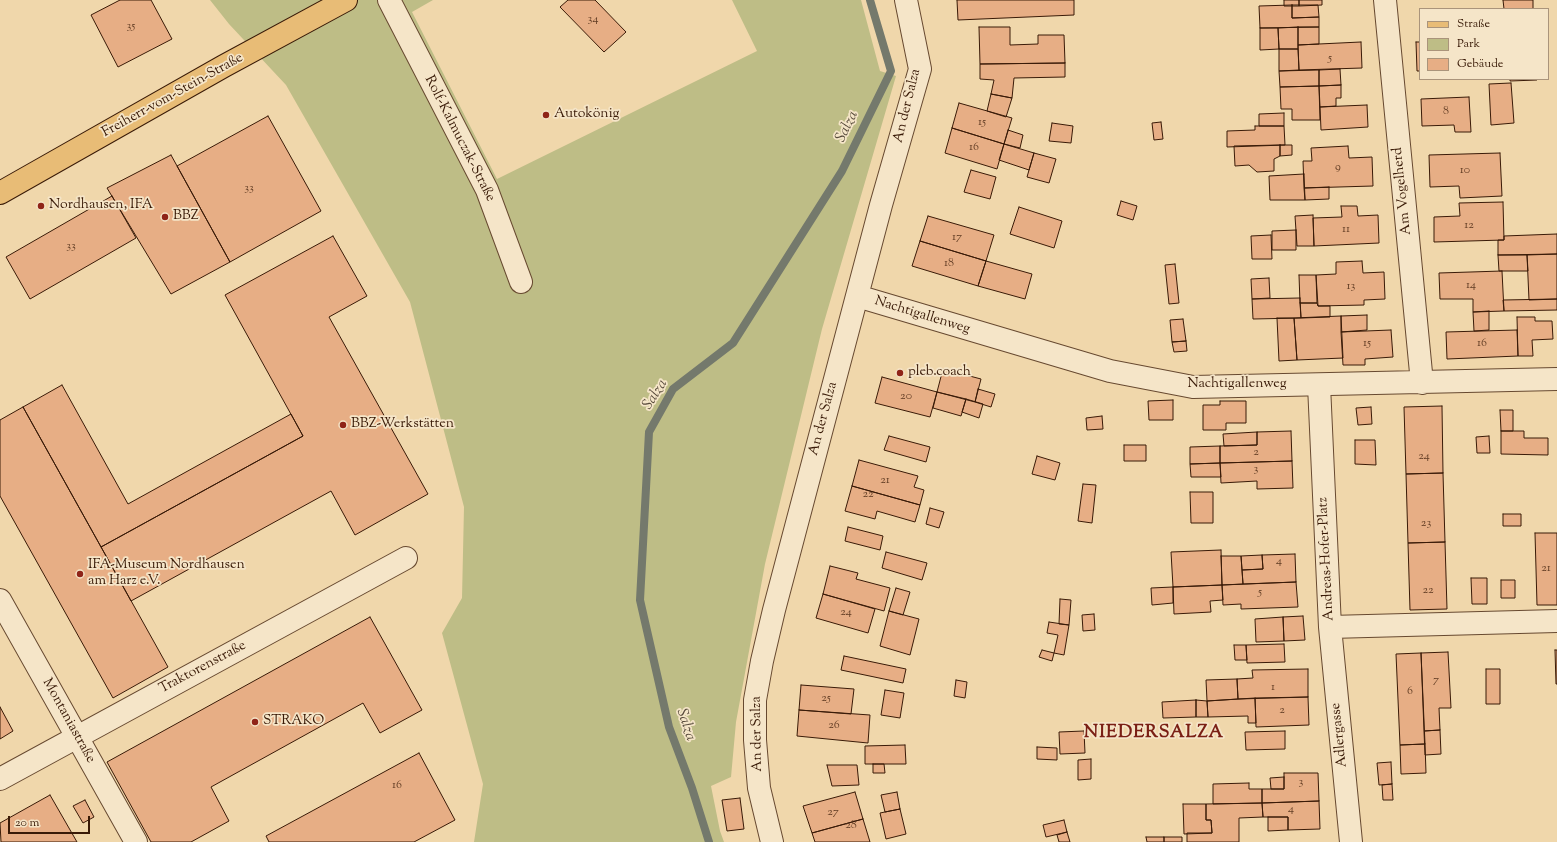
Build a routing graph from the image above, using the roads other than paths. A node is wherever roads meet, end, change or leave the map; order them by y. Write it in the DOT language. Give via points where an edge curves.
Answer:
graph roads {
  1 [pos="346,0"];
  2 [pos="389,0"];
  3 [pos="906,0"];
  4 [pos="1385,0"];
  5 [pos="0,193"];
  6 [pos="522,282"];
  7 [pos="857,296"];
  8 [pos="1557,379"];
  9 [pos="1422,383"];
  10 [pos="1319,385"];
  11 [pos="406,558"];
  12 [pos="0,600"];
  13 [pos="1557,621"];
  14 [pos="1330,627"];
  15 [pos="76,736"];
  16 [pos="0,779"];
  17 [pos="136,842"];
  18 [pos="772,842"];
  19 [pos="1351,842"];
  1 -- 5 [label="main road, Freiherr-vom-Stein-Straße"];
  2 -- 6 [label="street, Rolf-Kalmuczak-Straße" via="487,190"];
  3 -- 7 [label="street, An der Salza" via="920,69"];
  4 -- 9 [label="street, Am Vogelherd"];
  7 -- 10 [label="street, Nachtigallenweg" via="1110,371 1193,387"];
  7 -- 18 [label="street, An der Salza" via="774,610 755,700 755,740 760,788"];
  8 -- 9 [label="street, Nachtigallenweg"];
  9 -- 10 [label="street, Nachtigallenweg"];
  10 -- 14 [label="street, Andreas-Hofer-Platz"];
  11 -- 15 [label="street, Traktorenstraße"];
  12 -- 15 [label="street, Montaniastraße"];
  13 -- 14 [label="street, Andreas-Hofer-Platz"];
  14 -- 19 [label="street, Adlergasse"];
  15 -- 16 [label="street, Traktorenstraße"];
  15 -- 17 [label="street, Montaniastraße"];
}
